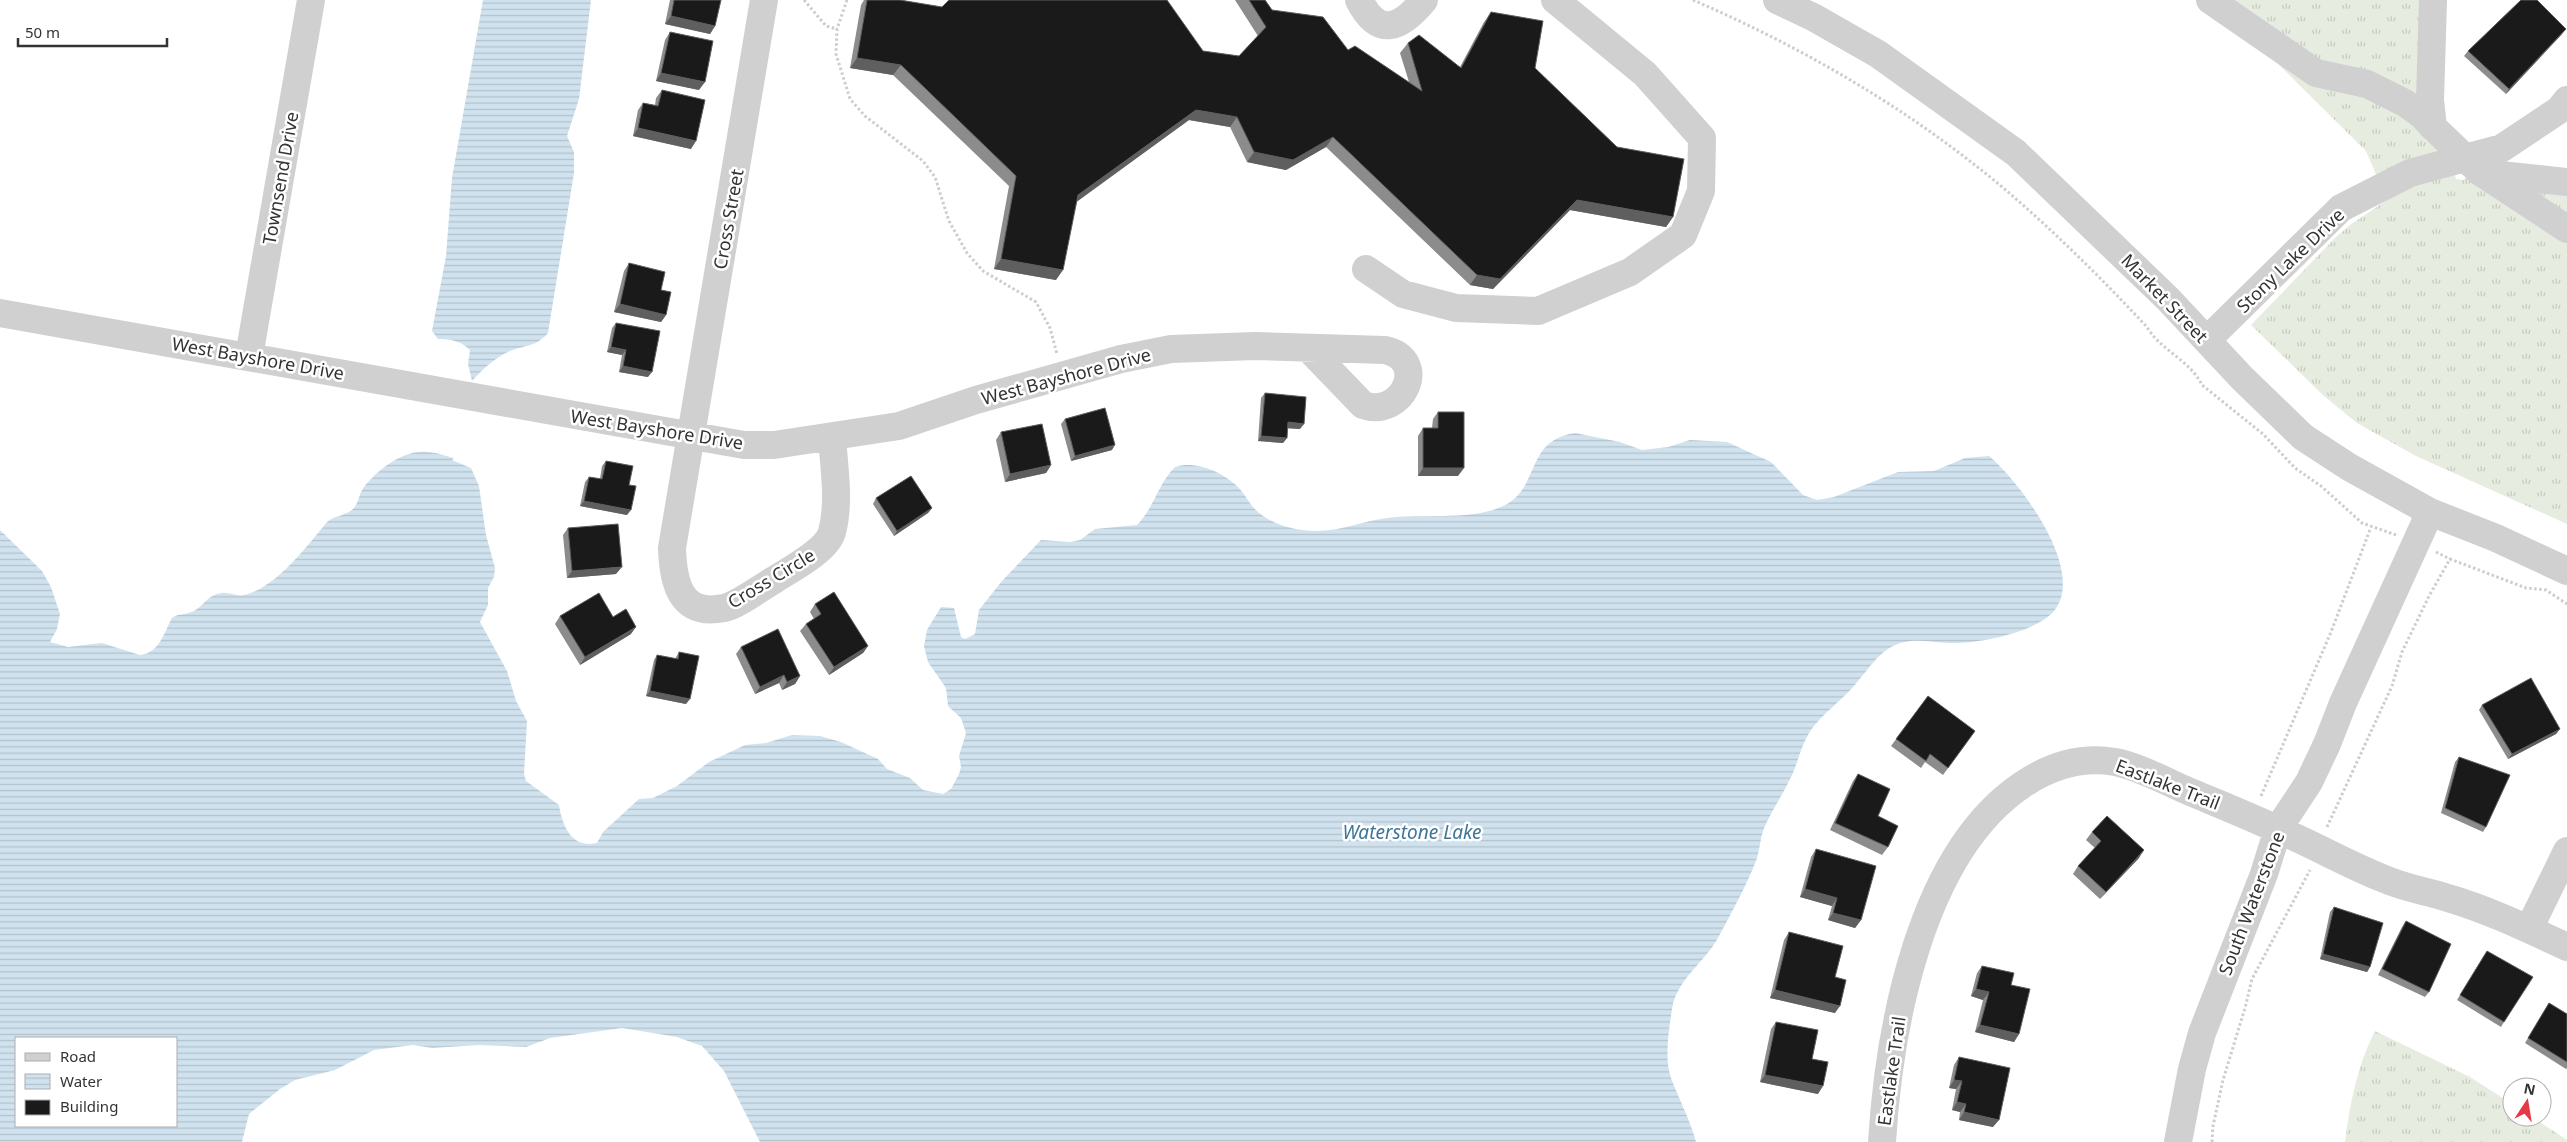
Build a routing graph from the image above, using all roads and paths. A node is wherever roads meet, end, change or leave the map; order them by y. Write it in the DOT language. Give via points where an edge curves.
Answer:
graph roads {
  1 [pos="311,0"];
  2 [pos="764,0"];
  3 [pos="804,0"];
  4 [pos="847,0"];
  5 [pos="1359,0"];
  6 [pos="1424,0"];
  7 [pos="1555,0"];
  8 [pos="1692,0"];
  9 [pos="1778,0"];
  10 [pos="2210,0"];
  11 [pos="2433,0"];
  12 [pos="837,29"];
  13 [pos="2567,100"];
  14 [pos="2432,127"];
  15 [pos="2473,165"];
  16 [pos="2567,182"];
  17 [pos="2567,229"];
  18 [pos="1366,269"];
  19 [pos="0,312"];
  20 [pos="2207,340"];
  21 [pos="1309,349"];
  22 [pos="249,356"];
  23 [pos="1061,377"];
  24 [pos="689,437"];
  25 [pos="832,437"];
  26 [pos="2430,512"];
  27 [pos="2371,526"];
  28 [pos="2388,532"];
  29 [pos="2567,571"];
  30 [pos="2567,604"];
  31 [pos="2261,796"];
  32 [pos="2278,829"];
  33 [pos="2318,848"];
  34 [pos="2567,851"];
  35 [pos="2529,929"];
  36 [pos="2567,947"];
  37 [pos="1882,1142"];
  38 [pos="2178,1142"];
  39 [pos="2212,1142"];
  1 -- 22 [label="street, Townsend Drive"];
  2 -- 24 [label="street, Cross Street"];
  3 -- 12 [label="path" via="826,26"];
  4 -- 12 [label="path"];
  5 -- 6 [label="street" via="1374,20 1387,26 1410,17"];
  7 -- 18 [label="street" via="1645,74 1702,138 1701,191 1684,235 1630,272 1538,311 1456,308 1403,294"];
  8 -- 27 [label="path" via="1798,49 1948,144 2051,230 2147,326 2154,339 2197,374 2202,385 2263,434 2295,468 2321,486 2362,523"];
  9 -- 20 [label="street, Market Street" via="1878,54 2016,153 2168,298"];
  10 -- 14 [label="street" via="2316,73 2367,84 2405,103"];
  11 -- 14 [label="street"];
  12 -- 23 [label="path" via="836,54 850,99 865,116 923,161 935,177 948,221 967,254 983,271 1036,302 1050,328"];
  13 -- 15 [label="street, Stony Lake Drive" via="2559,110"];
  14 -- 15 [label="street"];
  15 -- 16 [label="street"];
  15 -- 17 [label="street"];
  15 -- 20 [label="street, Stony Lake Drive" via="2410,173 2341,208"];
  19 -- 22 [label="street, West Bayshore Drive"];
  20 -- 26 [label="street, Market Street" via="2303,437"];
  21 -- 23 [label="street, West Bayshore Drive" via="1254,346 1171,349 1121,359"];
  22 -- 24 [label="street, West Bayshore Drive"];
  23 -- 25 [label="street, West Bayshore Drive" via="976,400 899,426"];
  24 -- 25 [label="street, West Bayshore Drive" via="744,445 774,445"];
  24 -- 25 [label="street, Cross Circle" via="672,548 673,576 683,599 700,608 724,608 794,568 821,548 832,534 835,499"];
  26 -- 29 [label="street, Market Street"];
  26 -- 32 [label="street, South Waterstone" via="2347,694 2328,744 2309,782"];
  27 -- 28 [label="path"];
  27 -- 31 [label="path" via="2331,632"];
  30 -- 33 [label="path" via="2546,590 2526,588 2450,559 2402,652 2392,686"];
  32 -- 33 [label="street, Eastlake Trail"];
  32 -- 37 [label="street, Eastlake Trail" via="2116,762 2101,760 2060,764 2013,791 1969,836 1948,873 1919,941 1895,1026"];
  32 -- 38 [label="street, South Waterstone" via="2264,874 2202,1033"];
  33 -- 35 [label="street, Eastlake Trail" via="2412,890 2448,898"];
  33 -- 39 [label="path" via="2310,870 2252,978 2223,1080"];
  34 -- 35 [label="street"];
  35 -- 36 [label="street, Eastlake Trail"];
}
